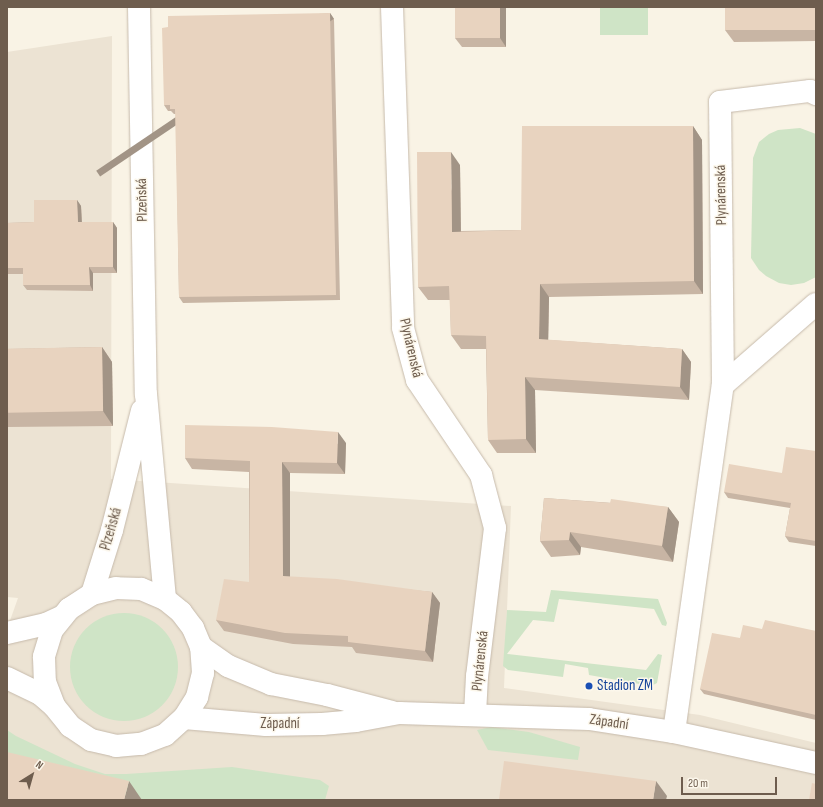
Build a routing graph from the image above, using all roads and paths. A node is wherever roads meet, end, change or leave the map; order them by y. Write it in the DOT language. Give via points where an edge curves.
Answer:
graph roads {
  1 [pos="139,7"];
  2 [pos="392,7"];
  3 [pos="816,94"];
  4 [pos="816,304"];
  5 [pos="723,385"];
  6 [pos="146,394"];
  7 [pos="92,594"];
  8 [pos="165,599"];
  9 [pos="63,616"];
  10 [pos="7,633"];
  11 [pos="201,648"];
  12 [pos="7,678"];
  13 [pos="54,706"];
  14 [pos="399,713"];
  15 [pos="475,715"];
  16 [pos="184,718"];
  17 [pos="674,732"];
  18 [pos="816,763"];
  1 -- 6 [label="street, Plzeňská"];
  2 -- 15 [label="street, Plynárenská" via="403,328 417,380 481,475 495,528 477,676"];
  3 -- 5 [label="street, Plynárenská" via="810,91 720,102"];
  4 -- 5 [label="street"];
  5 -- 17 [label="street, Plynárenská"];
  6 -- 7 [label="street, Plzeňská" via="112,530"];
  6 -- 8 [label="street, Plzeňská"];
  7 -- 8 [label="street" via="116,588 142,589"];
  7 -- 9 [label="street"];
  8 -- 11 [label="street" via="181,612 193,628"];
  9 -- 10 [label="street" via="46,624"];
  9 -- 13 [label="street" via="52,630 44,657 45,682"];
  11 -- 14 [label="street, Západní" via="228,666 271,684"];
  11 -- 16 [label="street" via="203,673 197,697"];
  12 -- 13 [label="street" via="40,694"];
  13 -- 16 [label="street" via="70,726 91,740 116,746 141,744 165,735"];
  14 -- 15 [label="street, Západní"];
  14 -- 16 [label="street, Západní" via="322,724 266,725"];
  15 -- 17 [label="street, Západní" via="589,719"];
  17 -- 18 [label="street, Západní"];
}
